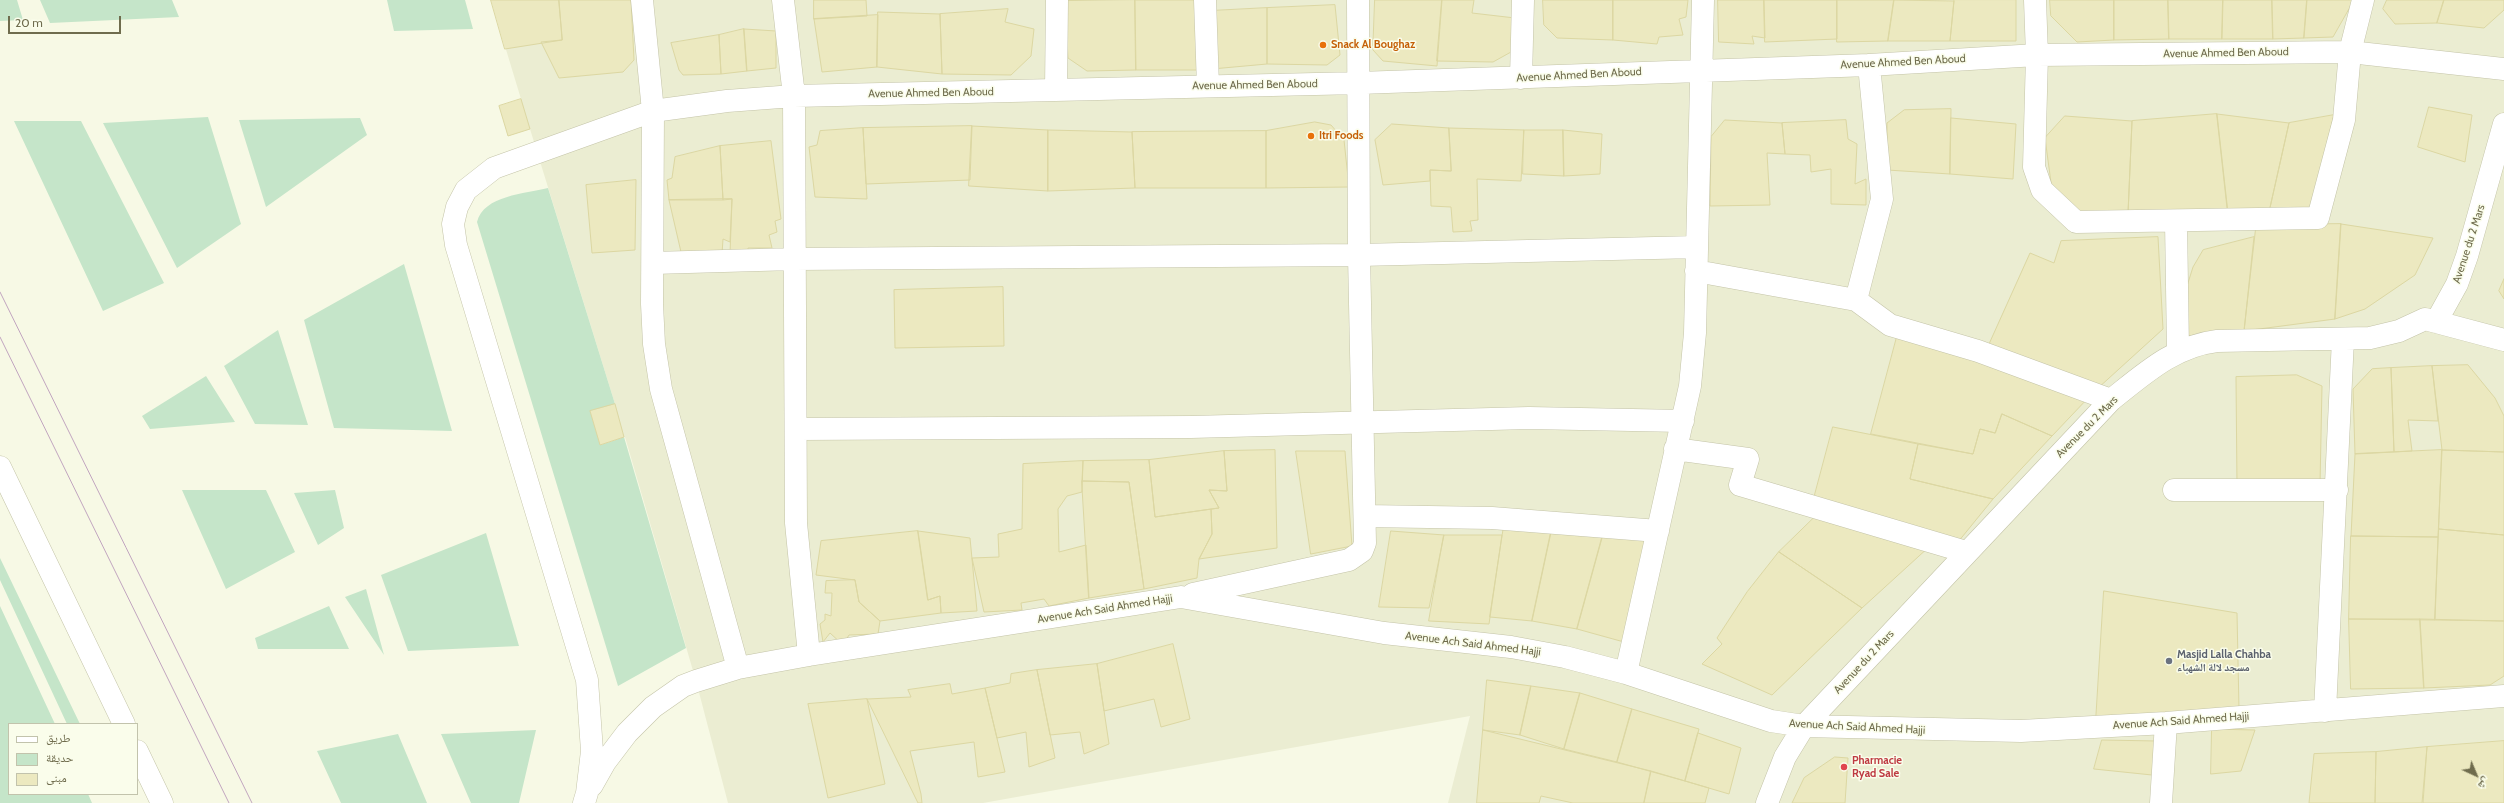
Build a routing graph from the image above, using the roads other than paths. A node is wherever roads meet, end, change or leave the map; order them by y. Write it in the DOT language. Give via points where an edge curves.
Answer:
graph roads {
  1 [pos="642,0"];
  2 [pos="783,0"];
  3 [pos="1057,0"];
  4 [pos="1205,0"];
  5 [pos="1358,0"];
  6 [pos="1523,0"];
  7 [pos="1703,0"];
  8 [pos="2036,0"];
  9 [pos="2363,0"];
  10 [pos="2350,52"];
  11 [pos="2037,55"];
  12 [pos="1868,65"];
  13 [pos="2504,69"];
  14 [pos="1701,70"];
  15 [pos="1520,78"];
  16 [pos="1358,83"];
  17 [pos="1208,86"];
  18 [pos="1056,90"];
  19 [pos="794,96"];
  20 [pos="653,111"];
  21 [pos="2504,124"];
  22 [pos="2176,221"];
  23 [pos="1697,247"];
  24 [pos="1359,255"];
  25 [pos="794,259"];
  26 [pos="653,263"];
  27 [pos="1696,271"];
  28 [pos="1856,300"];
  29 [pos="2436,322"];
  30 [pos="2343,339"];
  31 [pos="2504,340"];
  32 [pos="2178,351"];
  33 [pos="2111,400"];
  34 [pos="1682,421"];
  35 [pos="1361,422"];
  36 [pos="797,429"];
  37 [pos="1675,448"];
  38 [pos="1,470"];
  39 [pos="2174,490"];
  40 [pos="2337,490"];
  41 [pos="1365,516"];
  42 [pos="1658,531"];
  43 [pos="1966,552"];
  44 [pos="1181,597"];
  45 [pos="809,655"];
  46 [pos="738,668"];
  47 [pos="1626,673"];
  48 [pos="2504,696"];
  49 [pos="2325,711"];
  50 [pos="124,723"];
  51 [pos="2166,723"];
  52 [pos="1804,726"];
  53 [pos="138,753"];
  54 [pos="586,798"];
  55 [pos="162,803"];
  56 [pos="1767,803"];
  57 [pos="2161,803"];
  1 -- 20 [label="street"];
  2 -- 19 [label="street"];
  3 -- 18 [label="street"];
  4 -- 17 [label="street"];
  5 -- 16 [label="street"];
  6 -- 15 [label="street"];
  7 -- 14 [label="street"];
  8 -- 11 [label="street"];
  9 -- 10 [label="street"];
  10 -- 11 [label="street, Avenue Ahmed Ben Aboud"];
  10 -- 13 [label="street, Avenue Ahmed Ben Aboud"];
  10 -- 22 [label="street" via="2344,120 2318,218"];
  11 -- 12 [label="street, Avenue Ahmed Ben Aboud"];
  11 -- 22 [label="street" via="2034,167 2042,190 2076,222"];
  12 -- 14 [label="street, Avenue Ahmed Ben Aboud"];
  12 -- 28 [label="street" via="1882,199"];
  14 -- 15 [label="street, Avenue Ahmed Ben Aboud"];
  14 -- 23 [label="street"];
  15 -- 16 [label="street, Avenue Ahmed Ben Aboud"];
  16 -- 17 [label="street, Avenue Ahmed Ben Aboud"];
  16 -- 24 [label="street"];
  17 -- 18 [label="street, Avenue Ahmed Ben Aboud"];
  18 -- 19 [label="street, Avenue Ahmed Ben Aboud"];
  19 -- 20 [label="street, Avenue Ahmed Ben Aboud" via="727,101"];
  19 -- 25 [label="street"];
  20 -- 26 [label="street"];
  20 -- 54 [label="street, Avenue Ahmed Ben Aboud" via="494,168 466,190 457,207 453,224 456,246 587,680 592,751"];
  21 -- 29 [label="street, Avenue du 2 Mars" via="2467,256 2457,284"];
  22 -- 32 [label="street"];
  23 -- 24 [label="street"];
  23 -- 27 [label="street"];
  24 -- 25 [label="street"];
  24 -- 35 [label="street"];
  25 -- 26 [label="street"];
  25 -- 36 [label="street"];
  26 -- 46 [label="street" via="654,344 662,389"];
  27 -- 28 [label="street"];
  27 -- 34 [label="street" via="1691,379"];
  28 -- 33 [label="street" via="1890,325 1978,350"];
  29 -- 30 [label="street, Avenue du 2 Mars" via="2425,318 2399,331 2370,338"];
  29 -- 31 [label="street"];
  30 -- 32 [label="street, Avenue du 2 Mars" via="2217,341 2199,343"];
  30 -- 40 [label="street"];
  32 -- 33 [label="street, Avenue du 2 Mars" via="2154,366"];
  33 -- 43 [label="street, Avenue du 2 Mars"];
  34 -- 35 [label="street" via="1529,418"];
  34 -- 37 [label="street"];
  35 -- 36 [label="street" via="1176,427"];
  35 -- 41 [label="street"];
  36 -- 45 [label="street" via="796,523"];
  37 -- 42 [label="street"];
  37 -- 43 [label="street" via="1748,459 1740,485"];
  38 -- 50 [label="street"];
  39 -- 40 [label="street"];
  40 -- 49 [label="street"];
  41 -- 42 [label="street" via="1492,518"];
  41 -- 44 [label="street" via="1365,543 1362,551 1349,560"];
  42 -- 47 [label="street"];
  43 -- 52 [label="street, Avenue du 2 Mars"];
  44 -- 45 [label="street, Avenue Ach Said Ahmed Hajji"];
  44 -- 47 [label="street, Avenue Ach Said Ahmed Hajji" via="1384,633 1511,647 1565,657"];
  45 -- 46 [label="street, Avenue Ach Said Ahmed Hajji"];
  46 -- 54 [label="street, Avenue Ach Said Ahmed Hajji" via="683,686 653,707 627,733 605,762"];
  47 -- 52 [label="street, Avenue Ach Said Ahmed Hajji" via="1689,696 1771,721"];
  48 -- 49 [label="street, Avenue Ach Said Ahmed Hajji"];
  49 -- 51 [label="street, Avenue Ach Said Ahmed Hajji"];
  51 -- 52 [label="street, Avenue Ach Said Ahmed Hajji" via="2021,731"];
  51 -- 57 [label="street"];
  52 -- 56 [label="street, Avenue du 2 Mars" via="1785,757"];
  53 -- 55 [label="street"];
}
